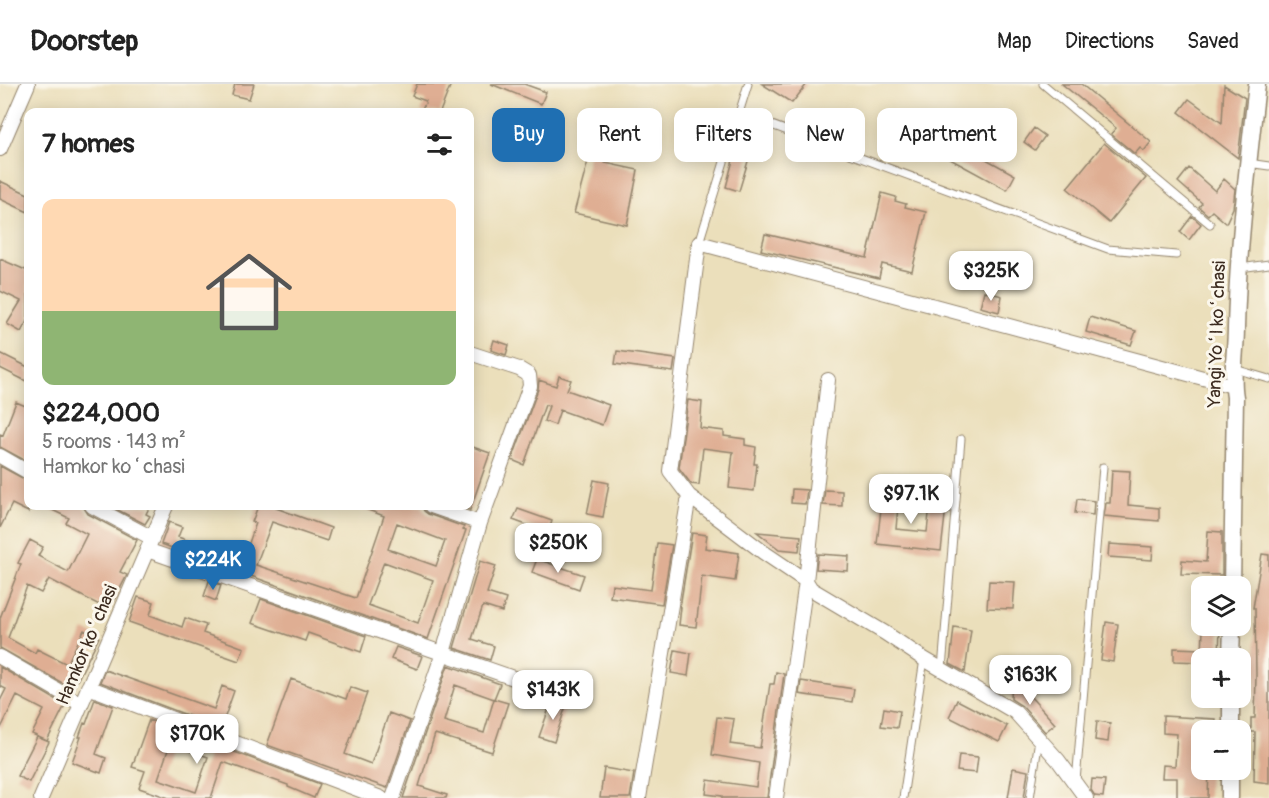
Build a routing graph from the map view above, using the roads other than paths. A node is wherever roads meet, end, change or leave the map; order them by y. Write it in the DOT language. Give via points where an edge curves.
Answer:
graph roads {
  1 [pos="28,84"];
  2 [pos="748,84"];
  3 [pos="1043,84"];
  4 [pos="1257,84"];
  5 [pos="741,108"];
  6 [pos="773,126"];
  7 [pos="0,149"];
  8 [pos="724,162"];
  9 [pos="1248,163"];
  10 [pos="1269,166"];
  11 [pos="1210,224"];
  12 [pos="699,243"];
  13 [pos="1176,255"];
  14 [pos="1269,264"];
  15 [pos="1237,269"];
  16 [pos="474,354"];
  17 [pos="1234,378"];
  18 [pos="1269,379"];
  19 [pos="828,380"];
  20 [pos="961,439"];
  21 [pos="0,456"];
  22 [pos="1103,467"];
  23 [pos="24,470"];
  24 [pos="688,496"];
  25 [pos="98,510"];
  26 [pos="164,510"];
  27 [pos="443,510"];
  28 [pos="480,523"];
  29 [pos="149,544"];
  30 [pos="1232,576"];
  31 [pos="806,581"];
  32 [pos="443,653"];
  33 [pos="0,657"];
  34 [pos="924,659"];
  35 [pos="942,669"];
  36 [pos="88,687"];
  37 [pos="542,688"];
  38 [pos="81,704"];
  39 [pos="1039,739"];
  40 [pos="1230,780"];
  41 [pos="1076,784"];
  42 [pos="41,798"];
  43 [pos="381,798"];
  44 [pos="393,798"];
  45 [pos="639,798"];
  46 [pos="776,798"];
  47 [pos="903,798"];
  48 [pos="1030,798"];
  49 [pos="1086,798"];
  50 [pos="1230,798"];
  1 -- 7 [label="street"];
  2 -- 5 [label="lane"];
  3 -- 11 [label="lane"];
  4 -- 9 [label="street, Yangi Yoʻl koʻchasi"];
  6 -- 13 [label="lane" via="1108,249"];
  8 -- 12 [label="lane"];
  9 -- 10 [label="lane"];
  9 -- 15 [label="street, Yangi Yoʻl koʻchasi"];
  12 -- 17 [label="street"];
  12 -- 24 [label="street" via="670,471"];
  14 -- 15 [label="lane"];
  15 -- 17 [label="street, Yangi Yoʻl koʻchasi"];
  16 -- 28 [label="street" via="519,369 529,375 530,386"];
  17 -- 18 [label="lane"];
  17 -- 30 [label="street, Yangi Yoʻl koʻchasi"];
  19 -- 31 [label="street"];
  20 -- 35 [label="lane"];
  21 -- 23 [label="street"];
  22 -- 41 [label="lane"];
  24 -- 31 [label="street"];
  24 -- 45 [label="street"];
  25 -- 29 [label="street"];
  26 -- 29 [label="street, Hamkor koʻchasi"];
  27 -- 28 [label="street"];
  28 -- 32 [label="street"];
  29 -- 32 [label="street"];
  29 -- 36 [label="street, Hamkor koʻchasi"];
  31 -- 34 [label="street" via="811,589"];
  31 -- 46 [label="street"];
  32 -- 37 [label="street"];
  32 -- 44 [label="street"];
  33 -- 38 [label="street"];
  34 -- 35 [label="street"];
  34 -- 47 [label="lane"];
  35 -- 39 [label="street" via="1015,712"];
  36 -- 38 [label="street, Hamkor koʻchasi"];
  36 -- 43 [label="street"];
  38 -- 42 [label="street, Hamkor koʻchasi"];
  39 -- 41 [label="street"];
  39 -- 48 [label="lane"];
  40 -- 50 [label="street"];
  41 -- 49 [label="street"];
}
